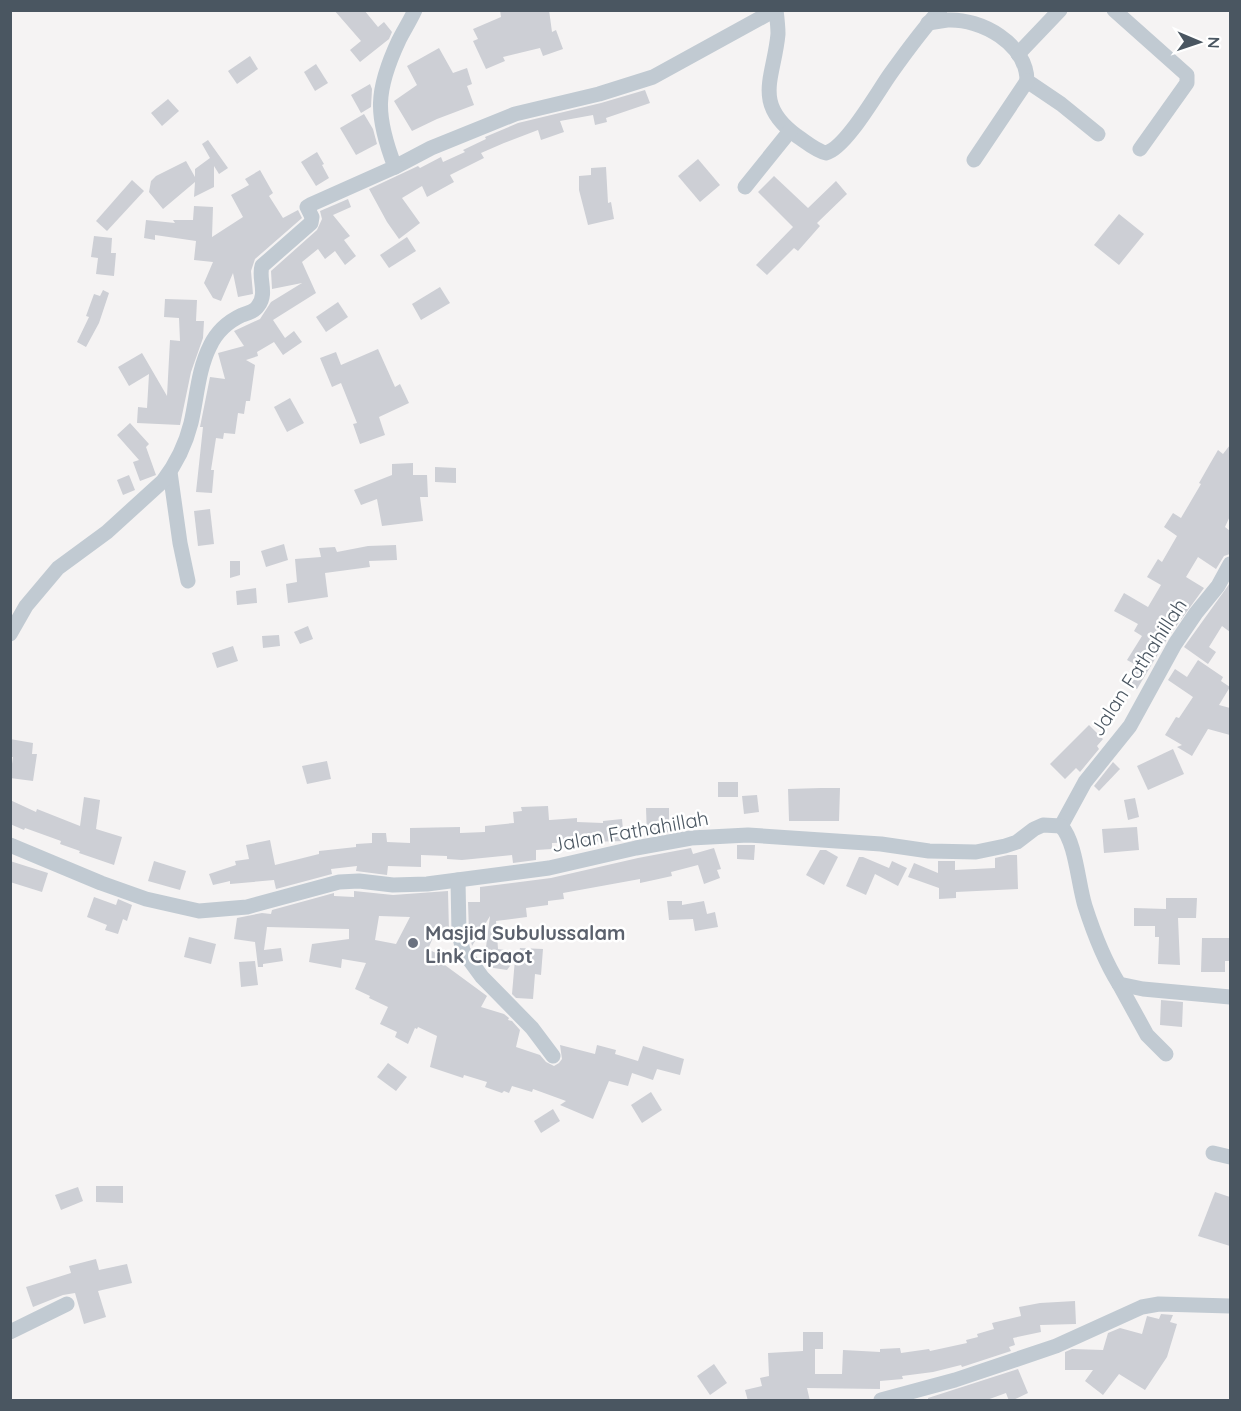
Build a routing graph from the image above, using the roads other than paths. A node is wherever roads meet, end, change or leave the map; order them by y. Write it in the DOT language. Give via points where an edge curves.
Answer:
graph roads {
  1 [pos="776,10"];
  2 [pos="940,10"];
  3 [pos="1060,10"];
  4 [pos="1114,10"];
  5 [pos="411,12"];
  6 [pos="928,23"];
  7 [pos="1018,54"];
  8 [pos="1027,81"];
  9 [pos="790,131"];
  10 [pos="1098,134"];
  11 [pos="1140,149"];
  12 [pos="974,160"];
  13 [pos="395,167"];
  14 [pos="745,188"];
  15 [pos="170,472"];
  16 [pos="1230,564"];
  17 [pos="188,581"];
  18 [pos="10,634"];
  19 [pos="1061,826"];
  20 [pos="10,845"];
  21 [pos="458,880"];
  22 [pos="1119,984"];
  23 [pos="1230,997"];
  24 [pos="1166,1054"];
  25 [pos="553,1056"];
  26 [pos="1212,1153"];
  27 [pos="1230,1157"];
  28 [pos="67,1304"];
  29 [pos="1230,1306"];
  30 [pos="10,1332"];
  31 [pos="881,1401"];
  1 -- 9 [label="street" via="778,33 769,97"];
  1 -- 13 [label="street" via="653,77 515,114 430,148"];
  2 -- 6 [label="street"];
  3 -- 7 [label="street"];
  4 -- 11 [label="street" via="1187,75 1187,83"];
  5 -- 13 [label="street" via="381,89 382,128"];
  6 -- 7 [label="street" via="948,20 979,26 1005,40"];
  6 -- 9 [label="street" via="834,149 822,152"];
  7 -- 8 [label="street" via="1027,70"];
  8 -- 10 [label="street"];
  8 -- 12 [label="street"];
  9 -- 14 [label="street"];
  13 -- 15 [label="street" via="309,206 311,223 262,266 263,294 259,305 227,323 210,346 190,426"];
  15 -- 17 [label="street"];
  15 -- 18 [label="street" via="107,532 58,568 26,606"];
  16 -- 19 [label="street, Jalan Fathahillah" via="1175,644 1131,726 1085,782"];
  19 -- 21 [label="street, Jalan Fathahillah" via="1043,825 1017,842 976,852 748,836 691,838 549,868"];
  19 -- 22 [label="street" via="1071,841 1092,927"];
  20 -- 21 [label="street, Jalan Fathahillah" via="100,883 199,911 247,907 339,882 411,885"];
  21 -- 25 [label="street" via="463,951"];
  22 -- 23 [label="street"];
  22 -- 24 [label="street" via="1146,1035"];
  26 -- 27 [label="street"];
  28 -- 30 [label="street"];
  29 -- 31 [label="street" via="1142,1307 1056,1346"];
}
